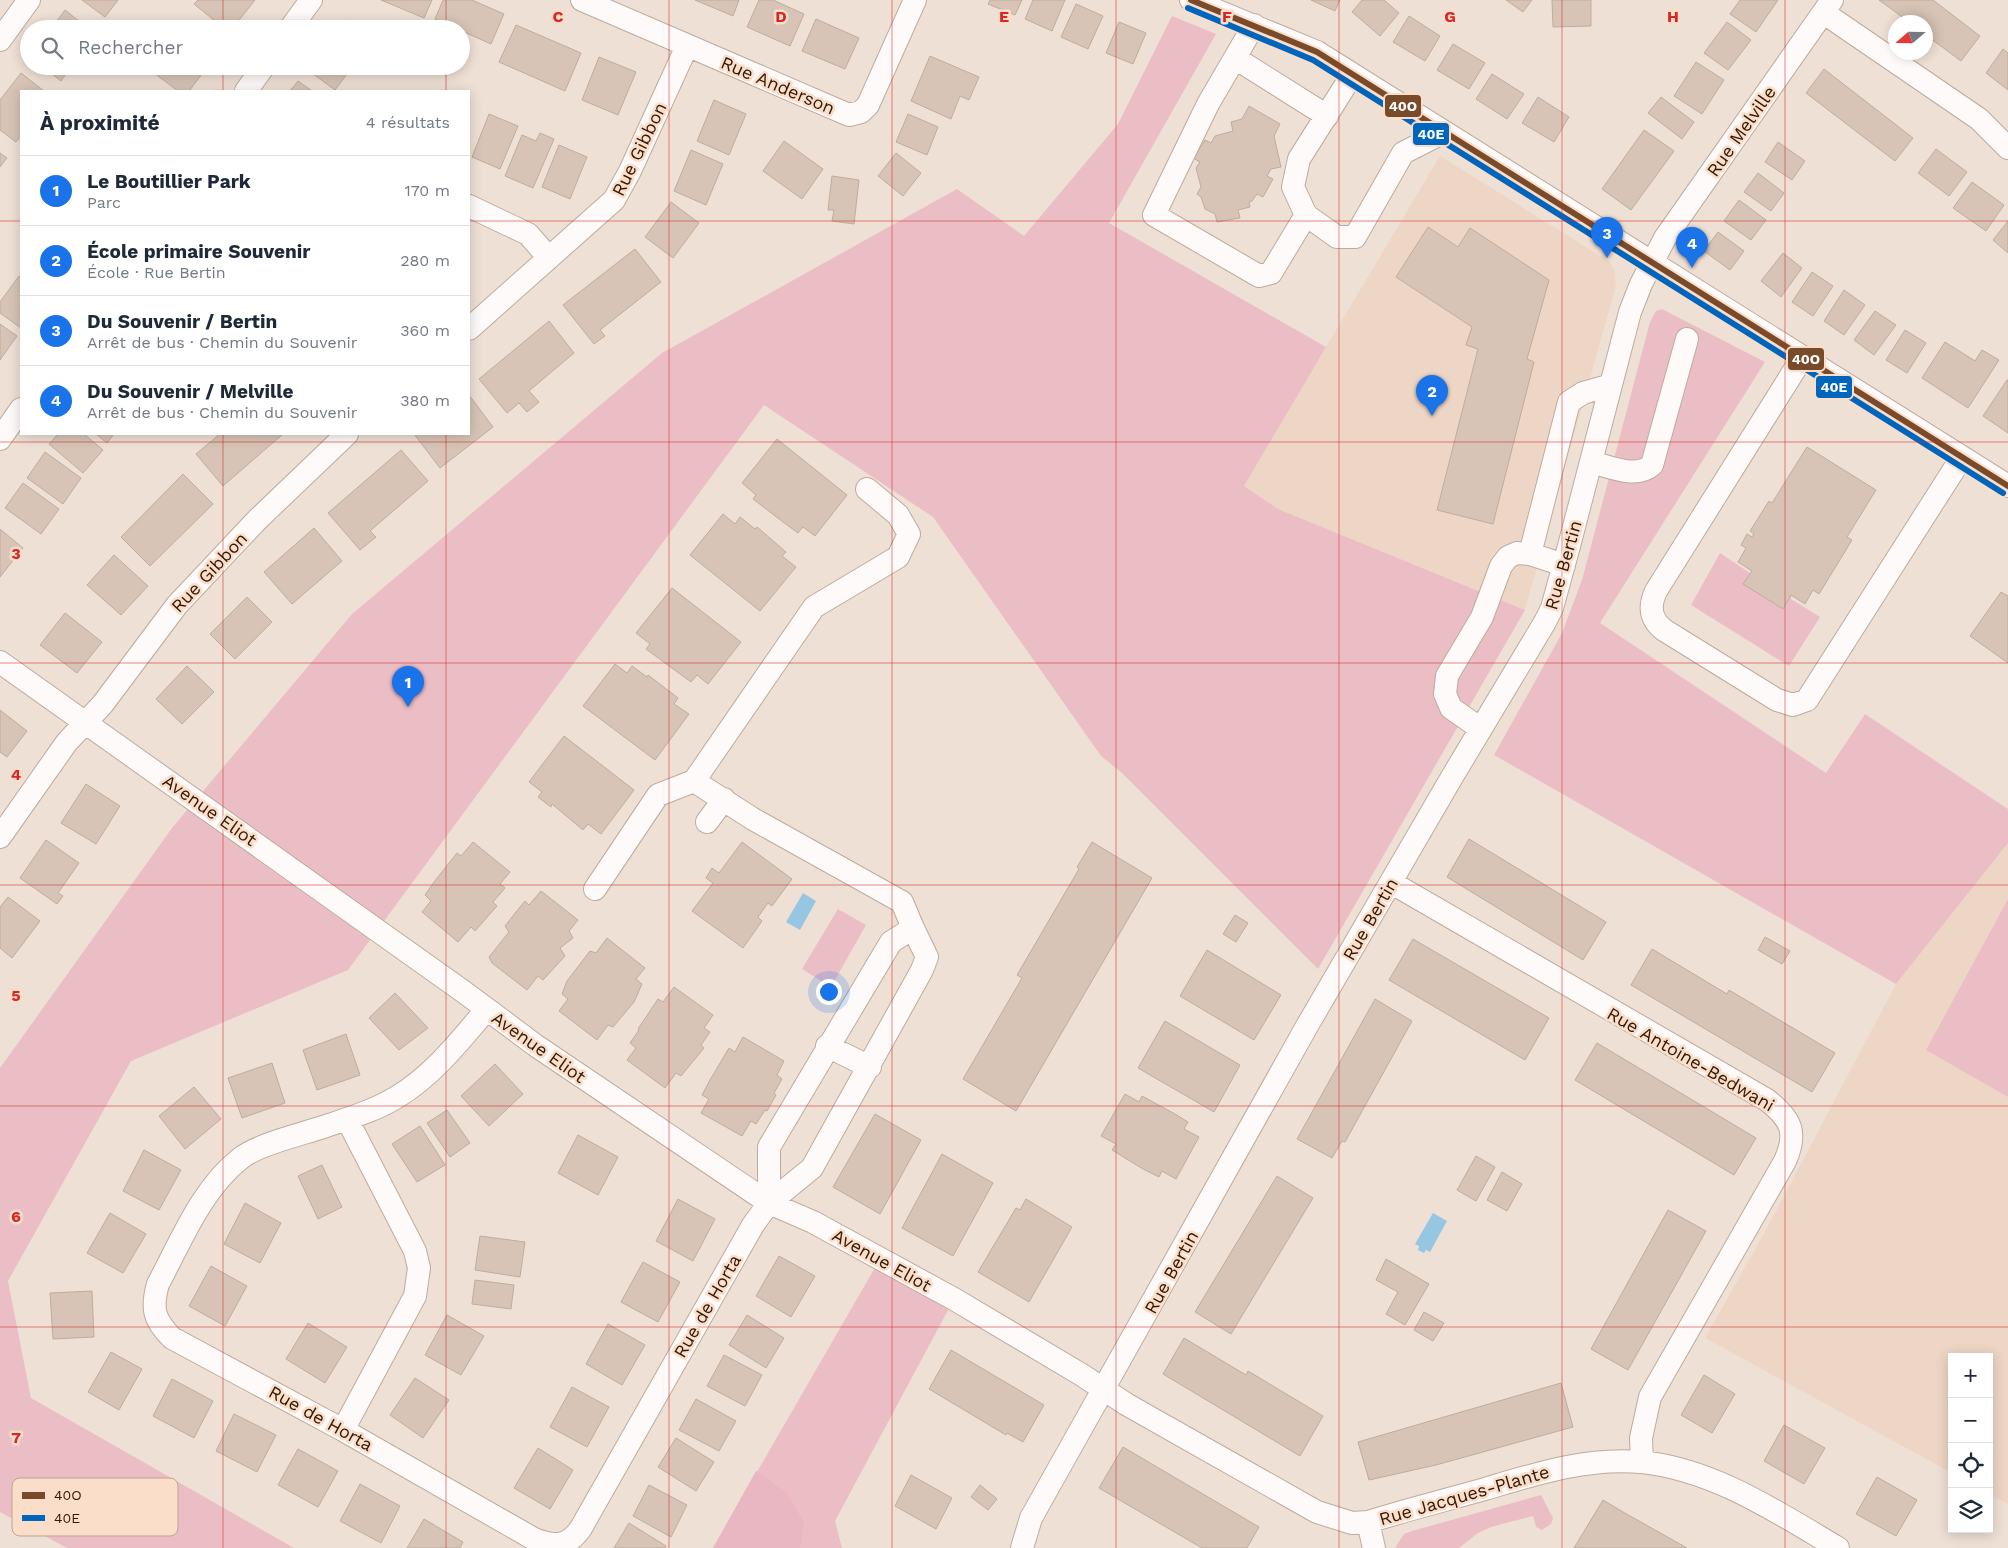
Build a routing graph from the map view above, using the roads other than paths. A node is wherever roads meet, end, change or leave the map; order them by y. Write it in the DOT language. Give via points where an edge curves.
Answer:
graph roads {
  1 [pos="28,0"];
  2 [pos="310,0"];
  3 [pos="582,0"];
  4 [pos="915,0"];
  5 [pos="1198,1"];
  6 [pos="1828,7"];
  7 [pos="296,20"];
  8 [pos="1254,26"];
  9 [pos="0,40"];
  10 [pos="687,46"];
  11 [pos="1235,58"];
  12 [pos="258,75"];
  13 [pos="1352,75"];
  14 [pos="247,90"];
  15 [pos="1326,116"];
  16 [pos="1444,132"];
  17 [pos="2008,148"];
  18 [pos="470,206"];
  19 [pos="1306,214"];
  20 [pos="549,258"];
  21 [pos="1652,263"];
  22 [pos="470,328"];
  23 [pos="1687,339"];
  24 [pos="1802,358"];
  25 [pos="1611,385"];
  26 [pos="20,410"];
  27 [pos="346,435"];
  28 [pos="0,439"];
  29 [pos="1962,457"];
  30 [pos="1591,462"];
  31 [pos="2008,486"];
  32 [pos="868,489"];
  33 [pos="1530,554"];
  34 [pos="1564,565"];
  35 [pos="0,662"];
  36 [pos="84,722"];
  37 [pos="1481,729"];
  38 [pos="694,781"];
  39 [pos="724,798"];
  40 [pos="707,822"];
  41 [pos="0,837"];
  42 [pos="1392,883"];
  43 [pos="595,889"];
  44 [pos="913,928"];
  45 [pos="486,1010"];
  46 [pos="827,1046"];
  47 [pos="870,1067"];
  48 [pos="348,1119"];
  49 [pos="769,1203"];
  50 [pos="1103,1390"];
  51 [pos="343,1430"];
  52 [pos="1642,1462"];
  53 [pos="1368,1522"];
  54 [pos="1804,1539"];
  55 [pos="1022,1548"];
  56 [pos="1374,1548"];
  57 [pos="1838,1548"];
  1 -- 9 [label="street"];
  2 -- 7 [label="street"];
  3 -- 10 [label="street, Rue Anderson"];
  4 -- 10 [label="street, Rue Anderson" via="868,105 854,115 830,108"];
  5 -- 8 [label="street"];
  6 -- 17 [label="street" via="1978,120"];
  6 -- 21 [label="street, Rue Melville" via="1665,238"];
  8 -- 11 [label="street"];
  8 -- 13 [label="street" via="1302,44"];
  10 -- 20 [label="street, Rue Gibbon" via="614,200"];
  11 -- 15 [label="street"];
  11 -- 19 [label="street" via="1208,104 1154,215 1259,276 1271,274"];
  12 -- 14 [label="street"];
  13 -- 15 [label="street"];
  13 -- 16 [label="street"];
  15 -- 19 [label="street" via="1299,159 1293,187"];
  16 -- 19 [label="street" via="1403,153 1355,237 1337,237"];
  16 -- 21 [label="street"];
  18 -- 20 [label="street" via="528,234"];
  20 -- 22 [label="street, Rue Gibbon"];
  21 -- 24 [label="street"];
  21 -- 25 [label="street, Rue Bertin" via="1630,312"];
  23 -- 30 [label="street" via="1652,465 1641,472 1633,472"];
  24 -- 29 [label="street"];
  24 -- 29 [label="street" via="1652,601 1652,613 1659,626 1688,645 1777,700 1793,705 1807,700"];
  25 -- 30 [label="street, Rue Bertin"];
  25 -- 33 [label="street" via="1583,393 1568,402"];
  26 -- 28 [label="street"];
  27 -- 36 [label="street, Rue Gibbon" via="257,520 176,605 108,698"];
  29 -- 31 [label="street"];
  30 -- 34 [label="street, Rue Bertin"];
  32 -- 38 [label="street" via="898,515 909,534 898,556 814,607"];
  33 -- 34 [label="street"];
  33 -- 37 [label="street" via="1517,553 1508,557 1501,566 1482,617 1446,676 1444,694 1450,708"];
  34 -- 37 [label="street, Rue Bertin" via="1545,622"];
  35 -- 36 [label="street, Avenue Eliot"];
  36 -- 41 [label="street, Rue Gibbon"];
  36 -- 45 [label="street, Avenue Eliot"];
  37 -- 42 [label="street, Rue Bertin"];
  38 -- 39 [label="street"];
  38 -- 43 [label="street" via="658,795"];
  39 -- 40 [label="street"];
  39 -- 44 [label="street" via="753,819 902,902"];
  42 -- 50 [label="street, Rue Bertin" via="1307,1026"];
  42 -- 52 [label="street, Rue Antoine-Bedwani" via="1767,1100 1783,1113 1790,1126 1793,1145 1785,1161 1650,1397 1641,1438"];
  44 -- 46 [label="street" via="891,942 849,1016"];
  44 -- 47 [label="street" via="927,957"];
  45 -- 48 [label="street, Rue de Horta" via="454,1049 424,1077 396,1098"];
  45 -- 49 [label="street, Avenue Eliot"];
  46 -- 47 [label="street"];
  46 -- 49 [label="street" via="769,1147"];
  47 -- 49 [label="street" via="812,1168"];
  48 -- 51 [label="street" via="414,1251 419,1268 415,1296"];
  48 -- 51 [label="street, Rue de Horta" via="243,1156 228,1169 204,1200 158,1284 154,1299 155,1316 172,1338"];
  49 -- 50 [label="street, Avenue Eliot" via="813,1222 946,1294 1082,1374"];
  49 -- 51 [label="street, Rue de Horta" via="581,1528 567,1543 553,1545 534,1539"];
  50 -- 53 [label="street, Rue Jacques-Plante" via="1317,1512 1352,1523"];
  50 -- 55 [label="street, Rue Bertin" via="1031,1518"];
  52 -- 53 [label="street, Rue Jacques-Plante" via="1570,1466"];
  52 -- 54 [label="street, Rue Jacques-Plante" via="1701,1477 1737,1491"];
  53 -- 56 [label="street"];
  54 -- 57 [label="street, Rue Jacques-Plante"];
}
